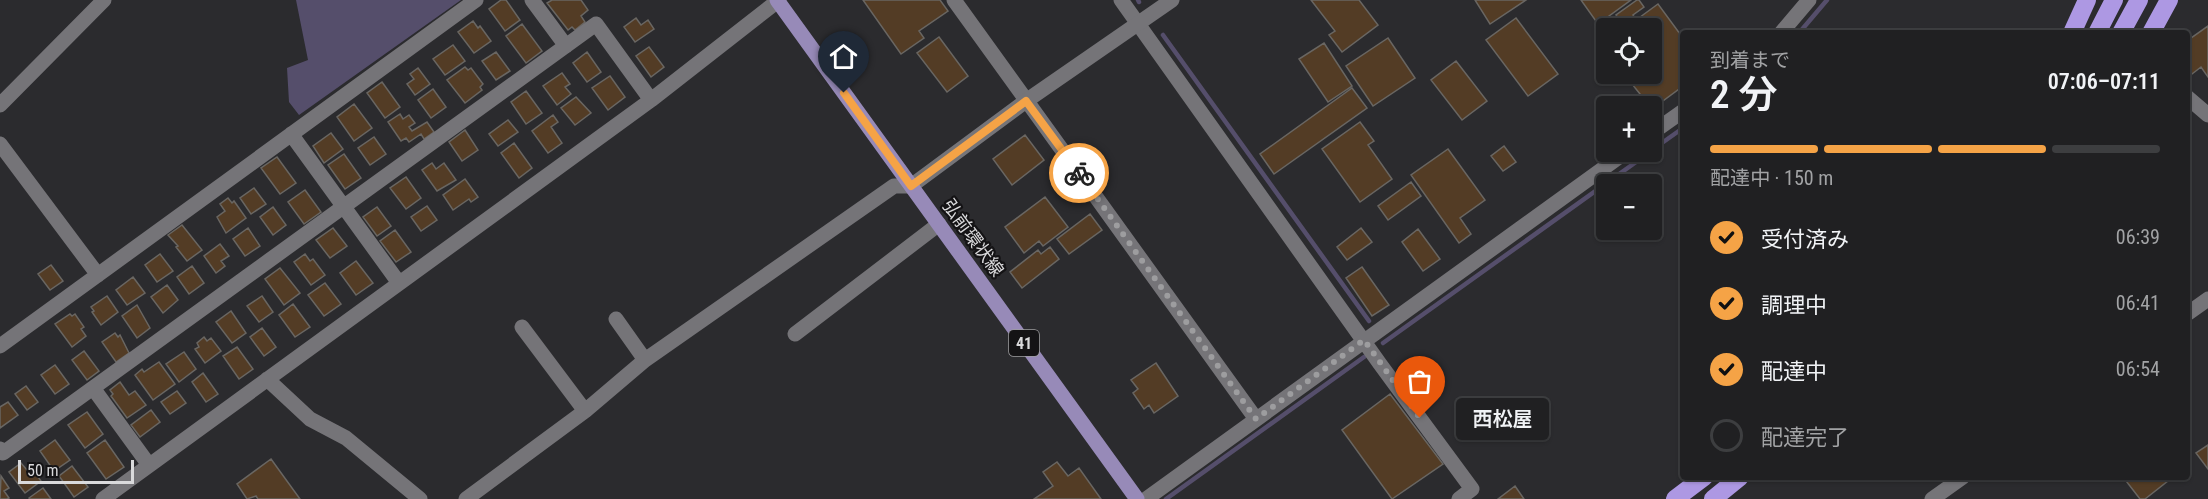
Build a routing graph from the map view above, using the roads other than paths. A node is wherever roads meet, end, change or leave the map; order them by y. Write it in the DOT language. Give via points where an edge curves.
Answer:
graph roads {
  1 [pos="104,0"];
  2 [pos="476,0"];
  3 [pos="532,0"];
  4 [pos="778,0"];
  5 [pos="954,0"];
  6 [pos="1121,0"];
  7 [pos="1173,0"];
  8 [pos="1809,0"];
  9 [pos="2087,0"];
  10 [pos="2114,0"];
  11 [pos="2139,0"];
  12 [pos="2169,0"];
  13 [pos="1138,24"];
  14 [pos="1784,30"];
  15 [pos="2073,30"];
  16 [pos="2099,30"];
  17 [pos="2123,30"];
  18 [pos="2153,30"];
  19 [pos="566,46"];
  20 [pos="651,100"];
  21 [pos="2190,100"];
  22 [pos="1026,101"];
  23 [pos="0,105"];
  24 [pos="1680,113"];
  25 [pos="2208,115"];
  26 [pos="1662,126"];
  27 [pos="291,134"];
  28 [pos="0,144"];
  29 [pos="1612,162"];
  30 [pos="911,186"];
  31 [pos="344,207"];
  32 [pos="939,224"];
  33 [pos="98,275"];
  34 [pos="399,283"];
  35 [pos="2208,298"];
  36 [pos="2190,312"];
  37 [pos="616,318"];
  38 [pos="522,327"];
  39 [pos="795,334"];
  40 [pos="1364,340"];
  41 [pos="0,346"];
  42 [pos="645,360"];
  43 [pos="267,379"];
  44 [pos="93,388"];
  45 [pos="585,411"];
  46 [pos="1256,419"];
  47 [pos="0,449"];
  48 [pos="150,465"];
  49 [pos="1700,480"];
  50 [pos="1736,480"];
  51 [pos="1959,480"];
  52 [pos="103,499"];
  53 [pos="420,499"];
  54 [pos="466,499"];
  55 [pos="1137,499"];
  56 [pos="1146,499"];
  57 [pos="1459,499"];
  58 [pos="1675,499"];
  59 [pos="1713,499"];
  60 [pos="1932,499"];
  1 -- 23 [label="street"];
  2 -- 27 [label="street"];
  3 -- 19 [label="street"];
  4 -- 20 [label="street"];
  4 -- 30 [label="main road, 弘前環状線 / 41"];
  5 -- 22 [label="street"];
  6 -- 13 [label="street"];
  7 -- 13 [label="street"];
  8 -- 14 [label="street"];
  9 -- 15 [label="highway"];
  10 -- 16 [label="highway"];
  11 -- 17 [label="highway"];
  12 -- 18 [label="highway"];
  13 -- 22 [label="street"];
  13 -- 40 [label="street"];
  19 -- 20 [label="street" via="596,24"];
  19 -- 31 [label="street"];
  20 -- 34 [label="street"];
  21 -- 25 [label="street"];
  22 -- 30 [label="street"];
  22 -- 46 [label="street"];
  24 -- 26 [label="street"];
  27 -- 31 [label="street"];
  27 -- 33 [label="street"];
  28 -- 33 [label="street"];
  29 -- 40 [label="street"];
  30 -- 32 [label="main road, 弘前環状線 / 41"];
  30 -- 42 [label="street" via="894,186"];
  31 -- 34 [label="street"];
  31 -- 44 [label="street"];
  32 -- 39 [label="street"];
  32 -- 55 [label="main road, 弘前環状線 / 41"];
  33 -- 41 [label="street"];
  34 -- 43 [label="street"];
  35 -- 36 [label="street"];
  37 -- 42 [label="street"];
  38 -- 45 [label="street"];
  40 -- 46 [label="street"];
  40 -- 57 [label="street" via="1472,489"];
  42 -- 45 [label="street"];
  43 -- 48 [label="street"];
  43 -- 53 [label="street" via="310,419 346,438"];
  44 -- 47 [label="street" via="3,453"];
  44 -- 48 [label="street"];
  45 -- 54 [label="street"];
  46 -- 56 [label="street"];
  48 -- 52 [label="street"];
  49 -- 58 [label="highway"];
  50 -- 59 [label="highway"];
  51 -- 60 [label="street"];
}
